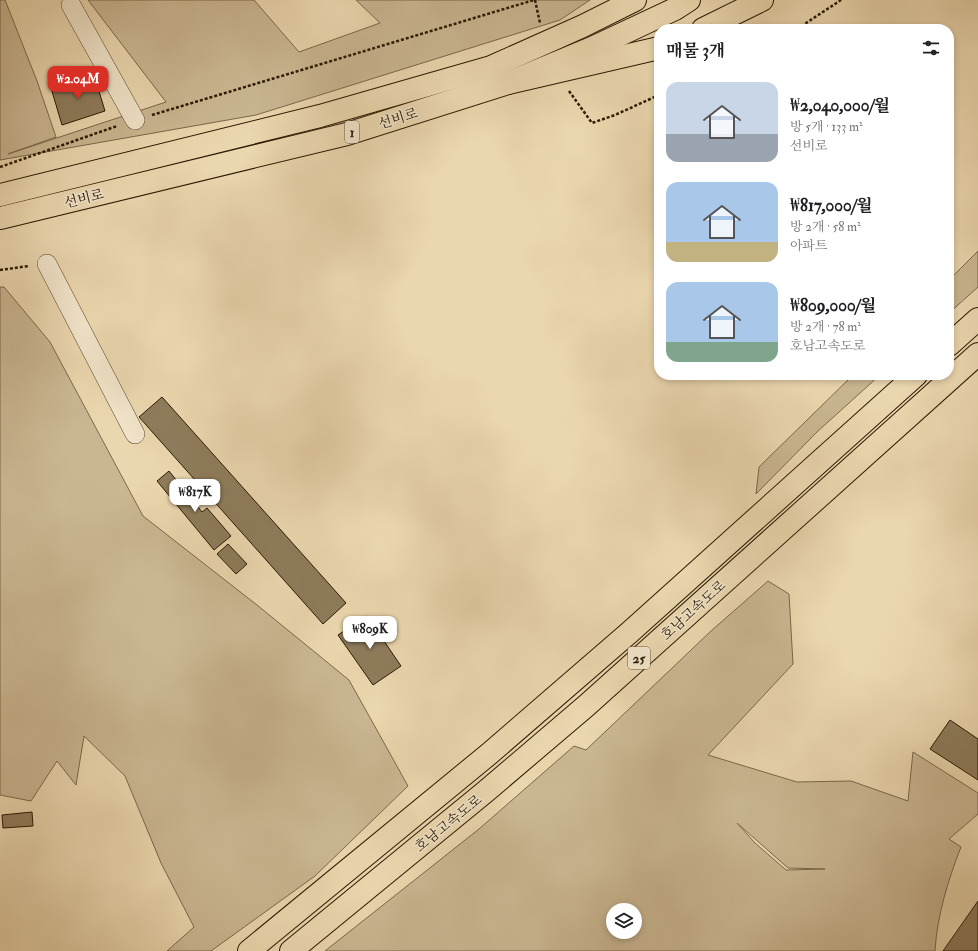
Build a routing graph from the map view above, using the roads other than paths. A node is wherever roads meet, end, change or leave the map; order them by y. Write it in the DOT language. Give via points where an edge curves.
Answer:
graph roads {
  1 [pos="635,0"];
  2 [pos="689,0"];
  3 [pos="762,0"];
  4 [pos="71,5"];
  5 [pos="712,24"];
  6 [pos="654,49"];
  7 [pos="508,83"];
  8 [pos="135,120"];
  9 [pos="0,195"];
  10 [pos="0,218"];
  11 [pos="47,264"];
  12 [pos="978,319"];
  13 [pos="954,341"];
  14 [pos="978,354"];
  15 [pos="954,376"];
  16 [pos="910,380"];
  17 [pos="949,380"];
  18 [pos="135,434"];
  19 [pos="249,951"];
  20 [pos="290,951"];
  1 -- 9 [label="main road, 선비로 / 1" via="491,67 320,116"];
  2 -- 7 [label="main road, 선비로 / 1" via="592,48"];
  3 -- 5 [label="main road"];
  4 -- 8 [label="lane"];
  6 -- 7 [label="main road"];
  7 -- 10 [label="main road, 선비로 / 1" via="347,134"];
  11 -- 18 [label="lane"];
  12 -- 13 [label="main road"];
  14 -- 15 [label="main road, 호남고속도로 / 25"];
  16 -- 19 [label="main road, 호남고속도로 / 25" via="636,627 524,724"];
  17 -- 20 [label="main road, 호남고속도로 / 25" via="586,706 486,792"];
}
